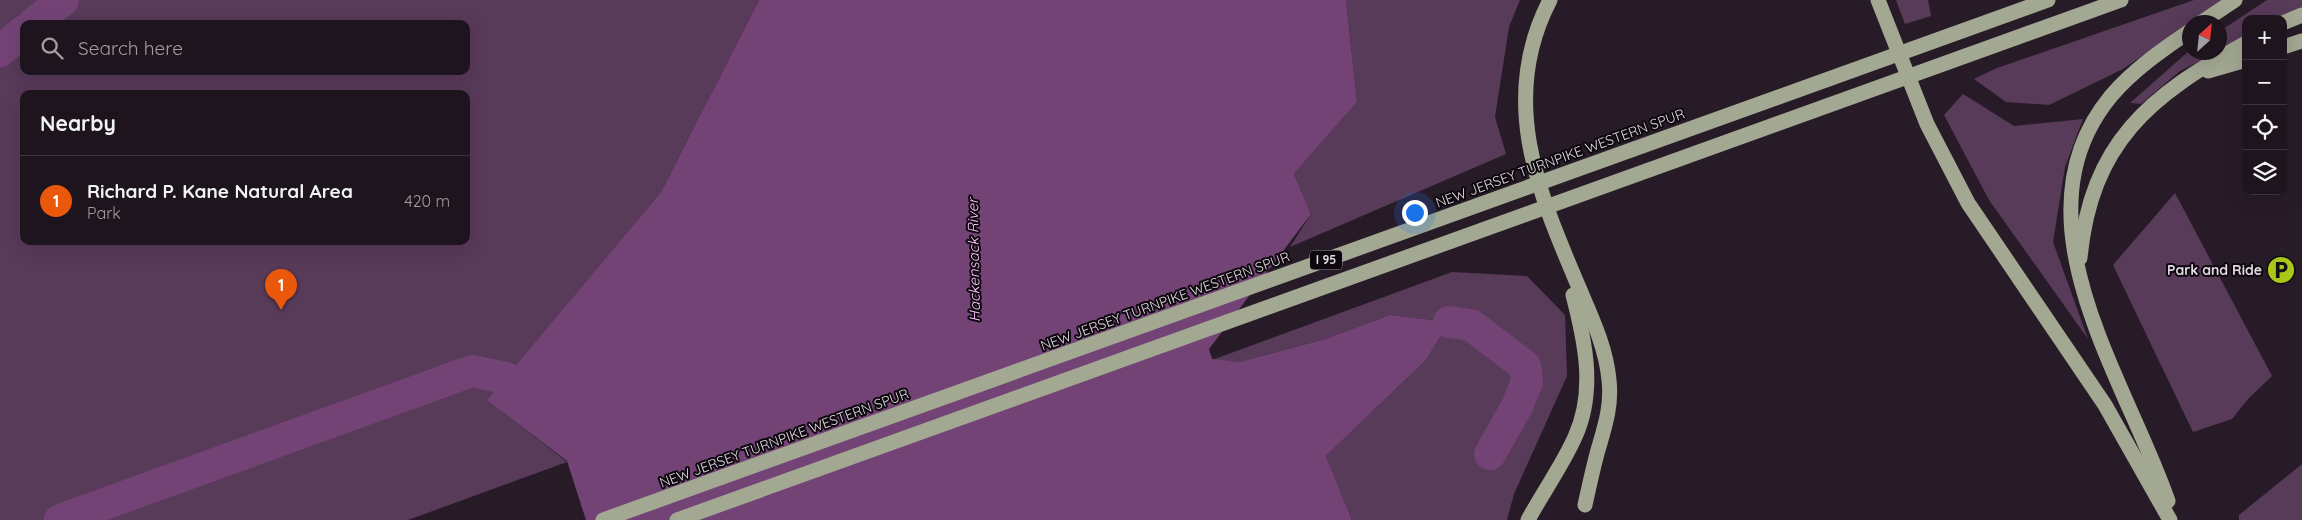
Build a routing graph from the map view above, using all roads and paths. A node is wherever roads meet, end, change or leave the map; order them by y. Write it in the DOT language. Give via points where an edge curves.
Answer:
graph roads {
  1 [pos="1550,0"];
  2 [pos="1878,0"];
  3 [pos="2048,0"];
  4 [pos="2121,0"];
  5 [pos="2235,0"];
  6 [pos="2212,15"];
  7 [pos="2302,15"];
  8 [pos="2287,21"];
  9 [pos="2182,37"];
  10 [pos="2302,41"];
  11 [pos="2242,45"];
  12 [pos="2287,46"];
  13 [pos="2242,61"];
  14 [pos="2192,75"];
  15 [pos="1562,247"];
  16 [pos="2080,275"];
  17 [pos="1585,506"];
  18 [pos="603,520"];
  19 [pos="677,520"];
  20 [pos="1528,520"];
  21 [pos="2170,520"];
  22 [pos="2174,520"];
  1 -- 15 [label="highway" via="1531,47 1524,105 1532,160"];
  2 -- 21 [label="highway" via="1927,124 1968,203 2105,405"];
  3 -- 18 [label="highway, NEW JERSEY TURNPIKE WESTERN SPUR / I 95, bridge"];
  4 -- 19 [label="highway, I 95, bridge"];
  5 -- 6 [label="highway"];
  7 -- 8 [label="highway"];
  9 -- 16 [label="highway" via="2144,64 2122,85 2088,134 2077,163 2072,193 2072,236"];
  10 -- 12 [label="highway"];
  11 -- 14 [label="highway"];
  13 -- 14 [label="highway"];
  14 -- 16 [label="highway" via="2143,113 2106,162 2089,204"];
  15 -- 17 [label="highway" via="1600,340 1610,381 1606,427"];
  15 -- 20 [label="highway" via="1587,361 1586,400 1576,436"];
  16 -- 22 [label="highway" via="2095,325"];
}
